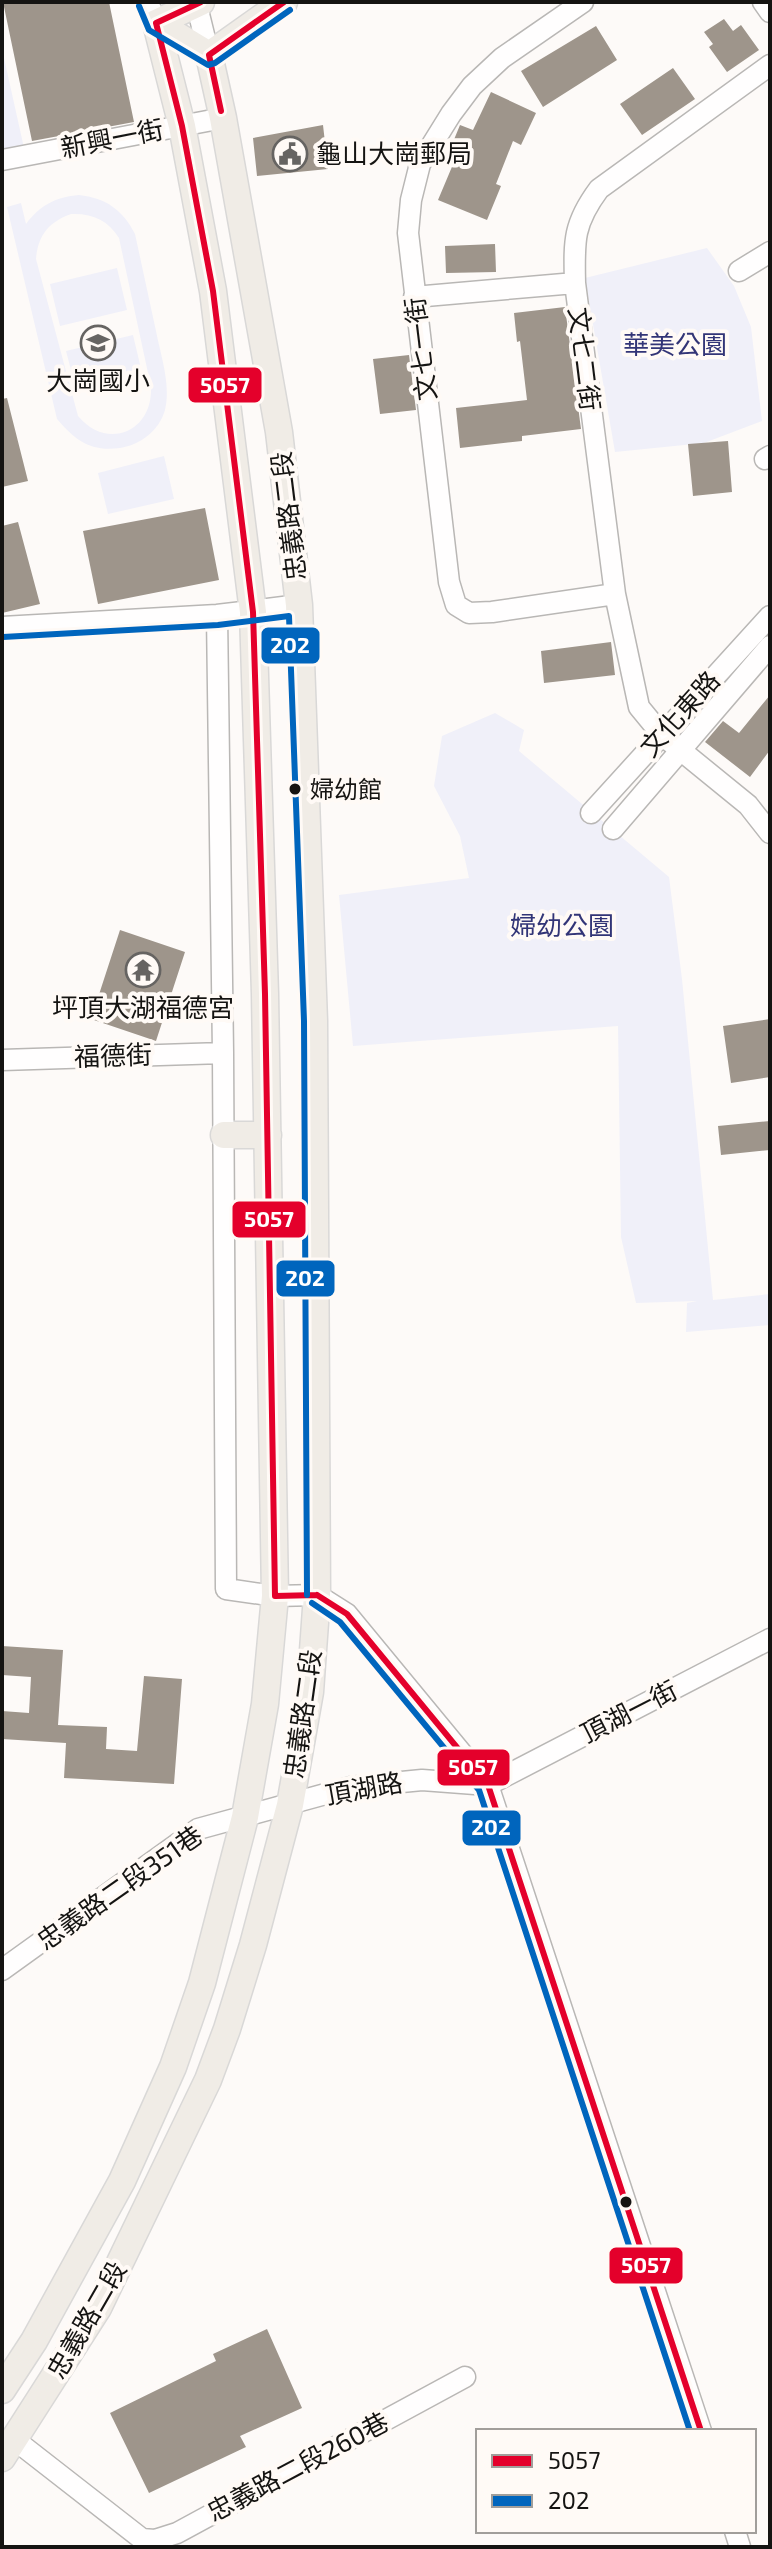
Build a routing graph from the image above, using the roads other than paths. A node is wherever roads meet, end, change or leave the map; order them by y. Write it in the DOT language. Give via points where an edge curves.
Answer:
graph roads {
  1 [pos="284,2"];
  2 [pos="583,2"];
  3 [pos="763,2"];
  4 [pos="198,3"];
  5 [pos="770,12"];
  6 [pos="152,13"];
  7 [pos="209,55"];
  8 [pos="770,65"];
  9 [pos="223,118"];
  10 [pos="182,126"];
  11 [pos="2,160"];
  12 [pos="770,252"];
  13 [pos="739,271"];
  14 [pos="575,283"];
  15 [pos="414,297"];
  16 [pos="615,594"];
  17 [pos="299,605"];
  18 [pos="253,612"];
  19 [pos="217,615"];
  20 [pos="770,616"];
  21 [pos="2,627"];
  22 [pos="770,646"];
  23 [pos="662,735"];
  24 [pos="679,749"];
  25 [pos="591,813"];
  26 [pos="613,829"];
  27 [pos="770,833"];
  28 [pos="223,1053"];
  29 [pos="2,1060"];
  30 [pos="224,1135"];
  31 [pos="268,1135"];
  32 [pos="317,1595"];
  33 [pos="275,1596"];
  34 [pos="770,1639"];
  35 [pos="488,1785"];
  36 [pos="290,1805"];
  37 [pos="245,1817"];
  38 [pos="2,1970"];
  39 [pos="465,2377"];
  40 [pos="2,2390"];
  41 [pos="700,2429"];
  42 [pos="9,2449"];
  1 -- 7 [label="main road"];
  2 -- 15 [label="street, 文七一街" via="502,58 472,86 420,164 408,233"];
  3 -- 5 [label="street"];
  4 -- 6 [label="main road"];
  4 -- 7 [label="street, 忠義路二段"];
  6 -- 7 [label="main road"];
  6 -- 10 [label="main road, 忠義路二段"];
  7 -- 9 [label="main road, 忠義路二段"];
  8 -- 14 [label="street, 文七二街" via="599,189 581,214"];
  9 -- 10 [label="street, 新興一街"];
  9 -- 17 [label="main road, 忠義路二段" via="279,432"];
  10 -- 11 [label="street, 新興一街"];
  10 -- 18 [label="main road, 忠義路二段" via="213,291"];
  12 -- 13 [label="street"];
  14 -- 15 [label="street"];
  14 -- 16 [label="street, 文七二街"];
  15 -- 16 [label="street, 文七一街" via="456,605 469,613 492,612"];
  16 -- 23 [label="street, 文七二街" via="639,707"];
  17 -- 18 [label="street"];
  17 -- 32 [label="main road, 忠義路二段" via="314,1021"];
  18 -- 19 [label="street"];
  18 -- 31 [label="main road, 忠義路二段"];
  19 -- 21 [label="street"];
  19 -- 28 [label="street"];
  20 -- 23 [label="street, 文化東路"];
  22 -- 24 [label="street, 文化東路"];
  23 -- 24 [label="street, 文七二街"];
  23 -- 25 [label="street, 文化東路"];
  24 -- 26 [label="street, 文化東路"];
  24 -- 27 [label="street, 文七二街" via="748,805"];
  28 -- 29 [label="street, 福德街"];
  28 -- 30 [label="street"];
  30 -- 31 [label="main road"];
  30 -- 33 [label="street" via="226,1589"];
  31 -- 33 [label="main road, 忠義路二段"];
  32 -- 33 [label="street"];
  32 -- 35 [label="street" via="347,1614"];
  32 -- 36 [label="main road, 忠義路二段" via="310,1692"];
  33 -- 37 [label="main road, 忠義路二段" via="265,1704"];
  34 -- 35 [label="street, 頂湖一街"];
  35 -- 36 [label="street, 頂湖路" via="422,1780 379,1784"];
  35 -- 41 [label="street"];
  36 -- 37 [label="street, 忠義路二段351巷"];
  36 -- 42 [label="main road, 忠義路二段" via="253,1945 208,2080 98,2308"];
  37 -- 38 [label="street, 忠義路二段351巷" via="198,1829"];
  37 -- 40 [label="main road, 忠義路二段" via="202,1983 173,2067 122,2181"];
  39 -- 42 [label="street, 忠義路二段260巷" via="177,2533 155,2540 142,2539"];
}
